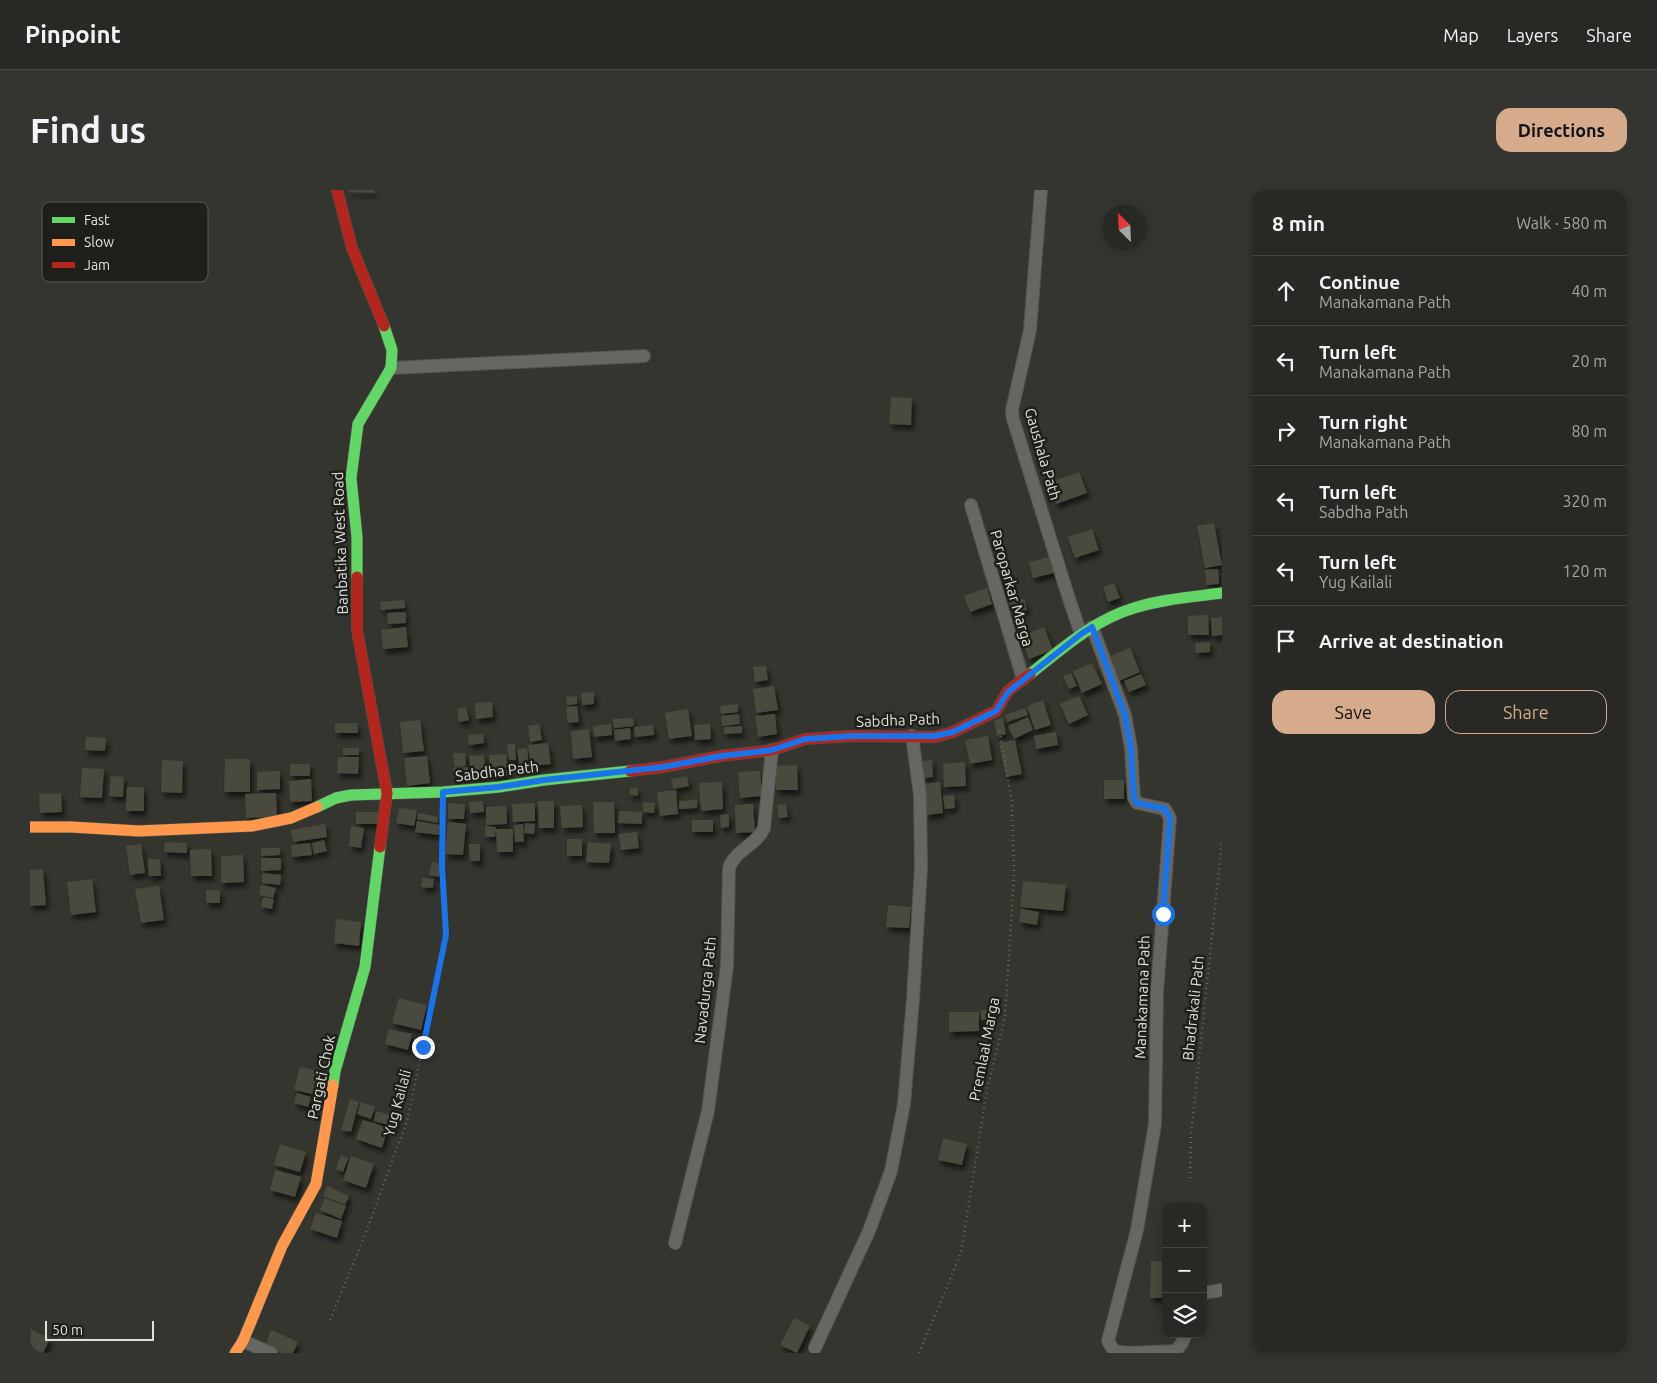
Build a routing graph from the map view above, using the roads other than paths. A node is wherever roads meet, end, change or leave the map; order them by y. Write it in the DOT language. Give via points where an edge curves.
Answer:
graph roads {
  1 [pos="337,190"];
  2 [pos="1041,190"];
  3 [pos="644,356"];
  4 [pos="392,368"];
  5 [pos="971,504"];
  6 [pos="1222,593"];
  7 [pos="1087,631"];
  8 [pos="1023,680"];
  9 [pos="912,736"];
  10 [pos="772,750"];
  11 [pos="386,793"];
  12 [pos="30,827"];
  13 [pos="675,1243"];
  14 [pos="1222,1290"];
  15 [pos="1207,1292"];
  16 [pos="1184,1338"];
  17 [pos="243,1341"];
  18 [pos="815,1348"];
  19 [pos="236,1353"];
  20 [pos="271,1353"];
  21 [pos="1128,1353"];
  1 -- 4 [label="street" via="352,248 392,350"];
  2 -- 7 [label="street, Gaushala Path" via="1030,330 1012,410 1069,600"];
  3 -- 4 [label="street"];
  4 -- 11 [label="street, Banbatika West Road" via="358,424 351,478 356,537 357,630"];
  5 -- 8 [label="street, Paroparkar Marga"];
  6 -- 7 [label="street, Sabdha Path" via="1133,608"];
  7 -- 8 [label="street, Sabdha Path"];
  7 -- 21 [label="street, Manakamana Path" via="1125,715 1134,798 1137,803 1165,809 1170,818 1157,991 1155,1124 1137,1230 1108,1341 1114,1351"];
  8 -- 9 [label="street, Sabdha Path" via="1008,692 996,711 953,732"];
  9 -- 10 [label="street, Sabdha Path" via="805,739"];
  9 -- 18 [label="street" via="920,795 921,868 904,1104 891,1171 869,1231"];
  10 -- 11 [label="street, Sabdha Path" via="499,787"];
  10 -- 13 [label="street, Navadurga Path" via="764,828 760,836 733,859 729,868 727,966 708,1111"];
  11 -- 12 [label="street, Sabdha Path" via="336,798 291,818 259,825 139,831"];
  11 -- 17 [label="street, Pargati Chok" via="365,967 335,1071 316,1184 282,1246"];
  14 -- 15 [label="street"];
  16 -- 21 [label="street" via="1176,1351"];
  17 -- 19 [label="street, Pargati Chok"];
  17 -- 20 [label="street"];
}
